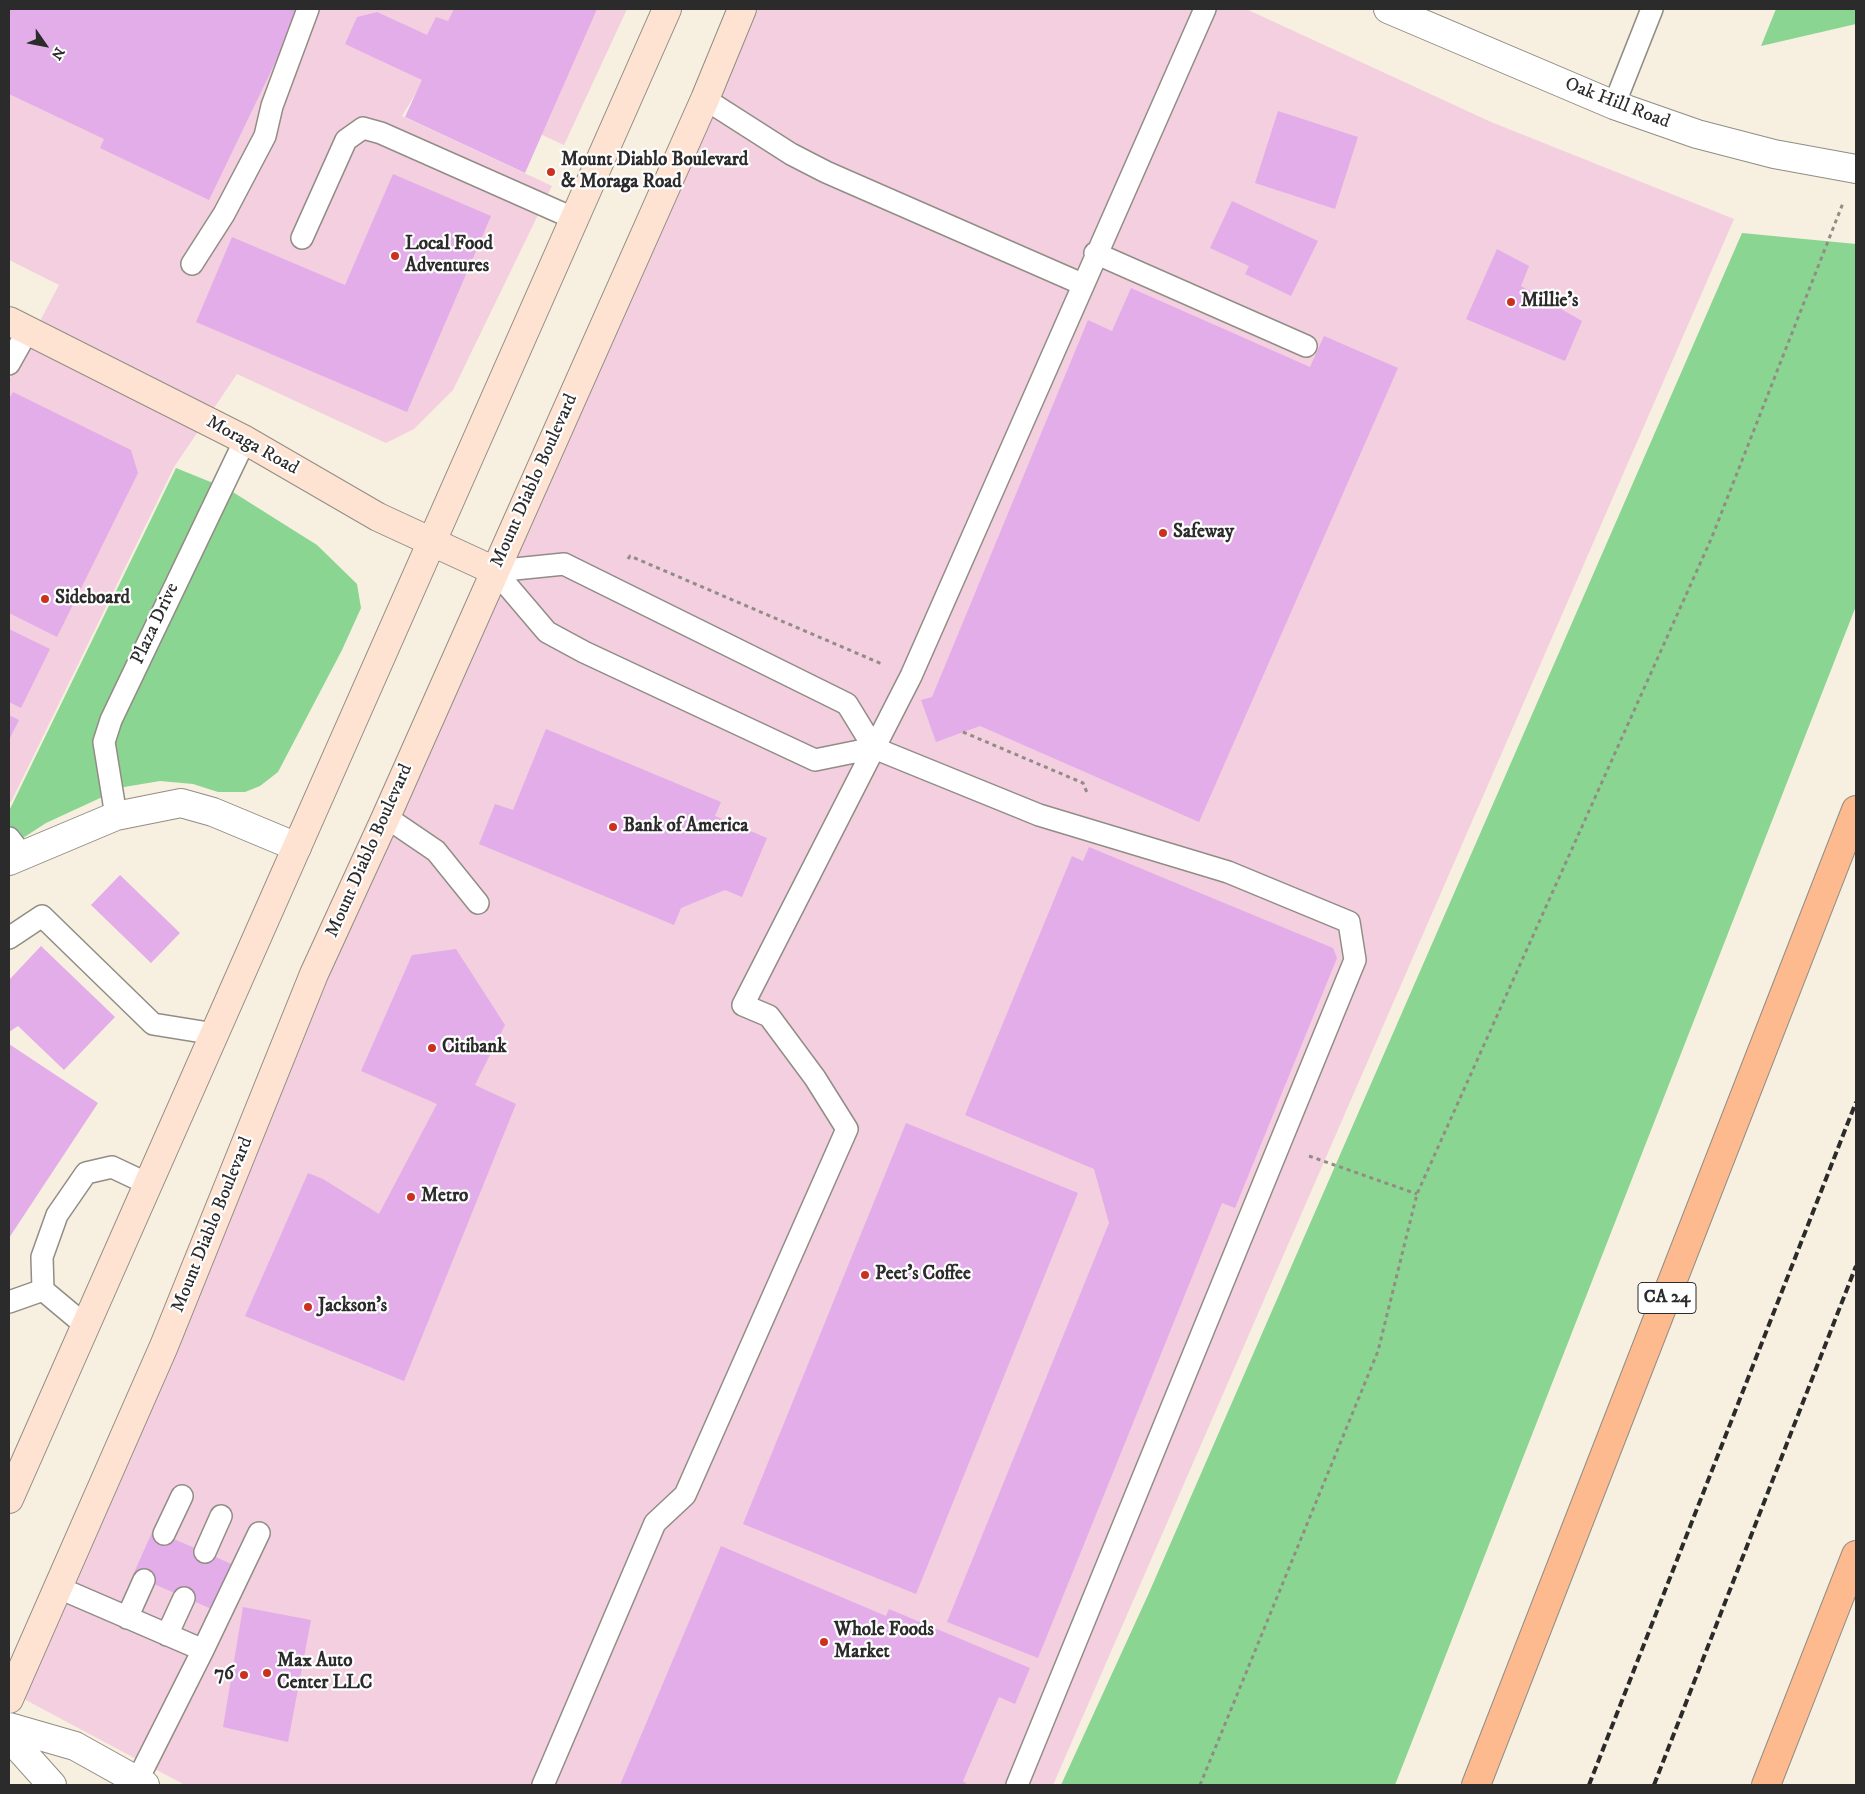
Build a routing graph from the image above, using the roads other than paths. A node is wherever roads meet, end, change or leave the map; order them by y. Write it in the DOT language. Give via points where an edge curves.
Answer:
graph roads {
  1 [pos="308,9"];
  2 [pos="667,9"];
  3 [pos="742,9"];
  4 [pos="1205,9"];
  5 [pos="1388,9"];
  6 [pos="1652,9"];
  7 [pos="705,99"];
  8 [pos="1614,105"];
  9 [pos="1856,169"];
  10 [pos="575,219"];
  11 [pos="302,238"];
  12 [pos="1096,253"];
  13 [pos="192,264"];
  14 [pos="1082,284"];
  15 [pos="18,326"];
  16 [pos="1306,346"];
  17 [pos="9,364"];
  18 [pos="245,440"];
  19 [pos="432,542"];
  20 [pos="495,571"];
  21 [pos="874,748"];
  22 [pos="1856,810"];
  23 [pos="116,816"];
  24 [pos="386,817"];
  25 [pos="297,847"];
  26 [pos="13,851"];
  27 [pos="478,903"];
  28 [pos="9,938"];
  29 [pos="215,1034"];
  30 [pos="148,1184"];
  31 [pos="43,1290"];
  32 [pos="9,1302"];
  33 [pos="86,1326"];
  34 [pos="182,1496"];
  35 [pos="9,1499"];
  36 [pos="221,1516"];
  37 [pos="164,1534"];
  38 [pos="258,1534"];
  39 [pos="205,1552"];
  40 [pos="1856,1555"];
  41 [pos="144,1580"];
  42 [pos="57,1587"];
  43 [pos="184,1598"];
  44 [pos="127,1618"];
  45 [pos="167,1635"];
  46 [pos="203,1650"];
  47 [pos="9,1699"];
  48 [pos="9,1727"];
  49 [pos="9,1737"];
  50 [pos="141,1783"];
  51 [pos="52,1785"];
  52 [pos="543,1785"];
  53 [pos="1017,1785"];
  54 [pos="1476,1785"];
  55 [pos="1766,1785"];
  1 -- 13 [label="lane" via="272,106 265,136 224,214"];
  2 -- 10 [label="main road"];
  3 -- 7 [label="main road, Mount Diablo Boulevard"];
  4 -- 12 [label="lane"];
  5 -- 8 [label="street, Oak Hill Road"];
  6 -- 8 [label="lane"];
  7 -- 14 [label="lane" via="791,154 826,172"];
  7 -- 20 [label="main road, Mount Diablo Boulevard"];
  8 -- 9 [label="street, Oak Hill Road" via="1706,136 1774,154"];
  10 -- 11 [label="lane" via="381,133 363,128 346,140"];
  10 -- 19 [label="main road"];
  12 -- 14 [label="lane"];
  12 -- 16 [label="lane"];
  14 -- 21 [label="lane" via="911,676"];
  15 -- 17 [label="lane"];
  15 -- 18 [label="main road, Moraga Road"];
  18 -- 19 [label="main road, Moraga Road" via="378,517"];
  18 -- 23 [label="lane, Plaza Drive" via="111,720 104,742"];
  19 -- 20 [label="main road, Moraga Road"];
  19 -- 25 [label="main road"];
  20 -- 21 [label="lane" via="564,564 847,704"];
  20 -- 21 [label="lane" via="547,632 611,665 815,760"];
  20 -- 24 [label="main road, Mount Diablo Boulevard"];
  21 -- 52 [label="lane" via="743,1005 769,1016 816,1078 847,1129 685,1495 655,1523"];
  21 -- 53 [label="lane" via="1039,815 1228,872 1349,922 1355,960"];
  22 -- 54 [label="highway, CA 24"];
  23 -- 25 [label="street" via="181,803 213,812"];
  23 -- 26 [label="street"];
  24 -- 27 [label="lane" via="436,851"];
  24 -- 42 [label="main road, Mount Diablo Boulevard" via="314,974 164,1346"];
  25 -- 29 [label="main road"];
  28 -- 29 [label="lane" via="42,916 153,1024"];
  29 -- 30 [label="main road"];
  30 -- 31 [label="lane" via="112,1167 86,1173 57,1215 42,1257"];
  30 -- 33 [label="main road"];
  31 -- 32 [label="lane"];
  31 -- 33 [label="lane"];
  33 -- 35 [label="main road"];
  34 -- 37 [label="lane"];
  36 -- 39 [label="lane"];
  38 -- 46 [label="lane"];
  40 -- 55 [label="highway"];
  41 -- 44 [label="lane"];
  42 -- 44 [label="lane"];
  42 -- 47 [label="main road, Mount Diablo Boulevard"];
  43 -- 45 [label="lane"];
  44 -- 45 [label="lane"];
  45 -- 46 [label="lane"];
  46 -- 50 [label="lane"];
  48 -- 50 [label="street" via="75,1746"];
  49 -- 51 [label="street"];
}
